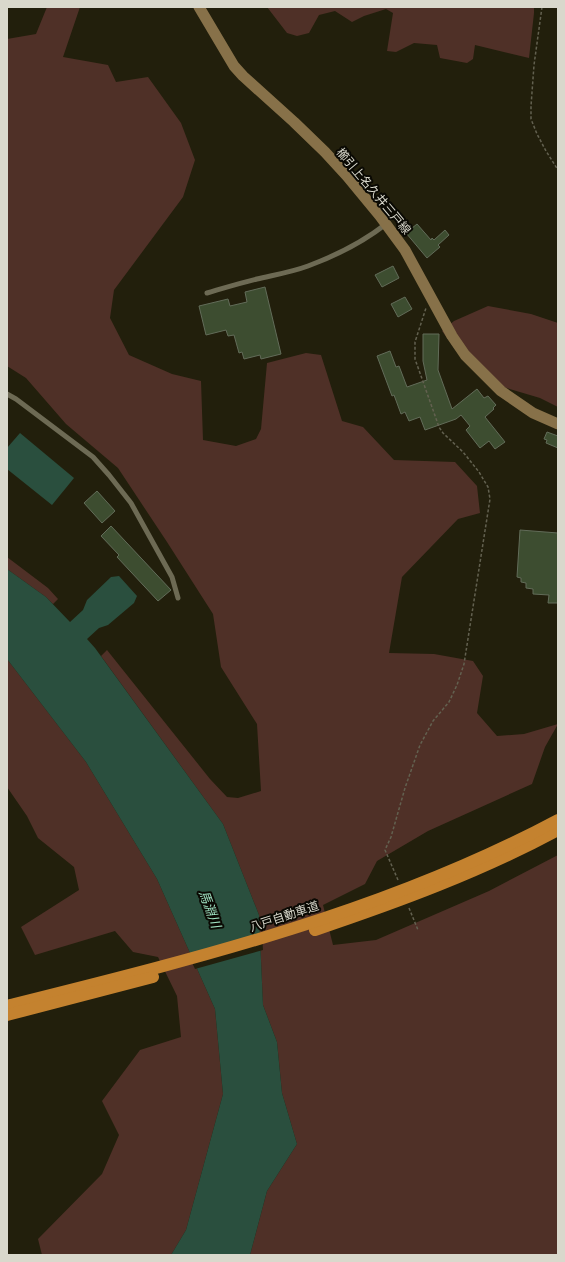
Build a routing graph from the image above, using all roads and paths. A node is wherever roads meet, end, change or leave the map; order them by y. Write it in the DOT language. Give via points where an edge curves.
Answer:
graph roads {
  1 [pos="199,7"];
  2 [pos="542,7"];
  3 [pos="558,170"];
  4 [pos="386,224"];
  5 [pos="207,293"];
  6 [pos="432,300"];
  7 [pos="7,394"];
  8 [pos="558,424"];
  9 [pos="178,598"];
  10 [pos="558,820"];
  11 [pos="558,830"];
  12 [pos="385,850"];
  13 [pos="346,915"];
  14 [pos="7,1006"];
  15 [pos="7,1015"];
  1 -- 4 [label="main road, 櫛引上名久井三戸線" via="238,71 325,152"];
  2 -- 3 [label="path" via="531,119"];
  4 -- 5 [label="lane" via="346,249 308,266"];
  4 -- 6 [label="main road, 櫛引上名久井三戸線" via="405,250"];
  6 -- 8 [label="main road, 櫛引上名久井三戸線" via="465,355 500,391 533,413"];
  6 -- 12 [label="path" via="426,307 415,342 415,359 439,427 479,472 488,487 490,499 464,664 449,702 420,744"];
  7 -- 9 [label="lane" via="93,457 109,475 131,503 172,577"];
  10 -- 13 [label="highway, 八戸自動車道" via="463,867"];
  11 -- 13 [label="highway, 八戸自動車道" via="464,875 402,900"];
  13 -- 14 [label="highway, 八戸自動車道"];
  13 -- 15 [label="highway, 八戸自動車道" via="266,946"];
}
